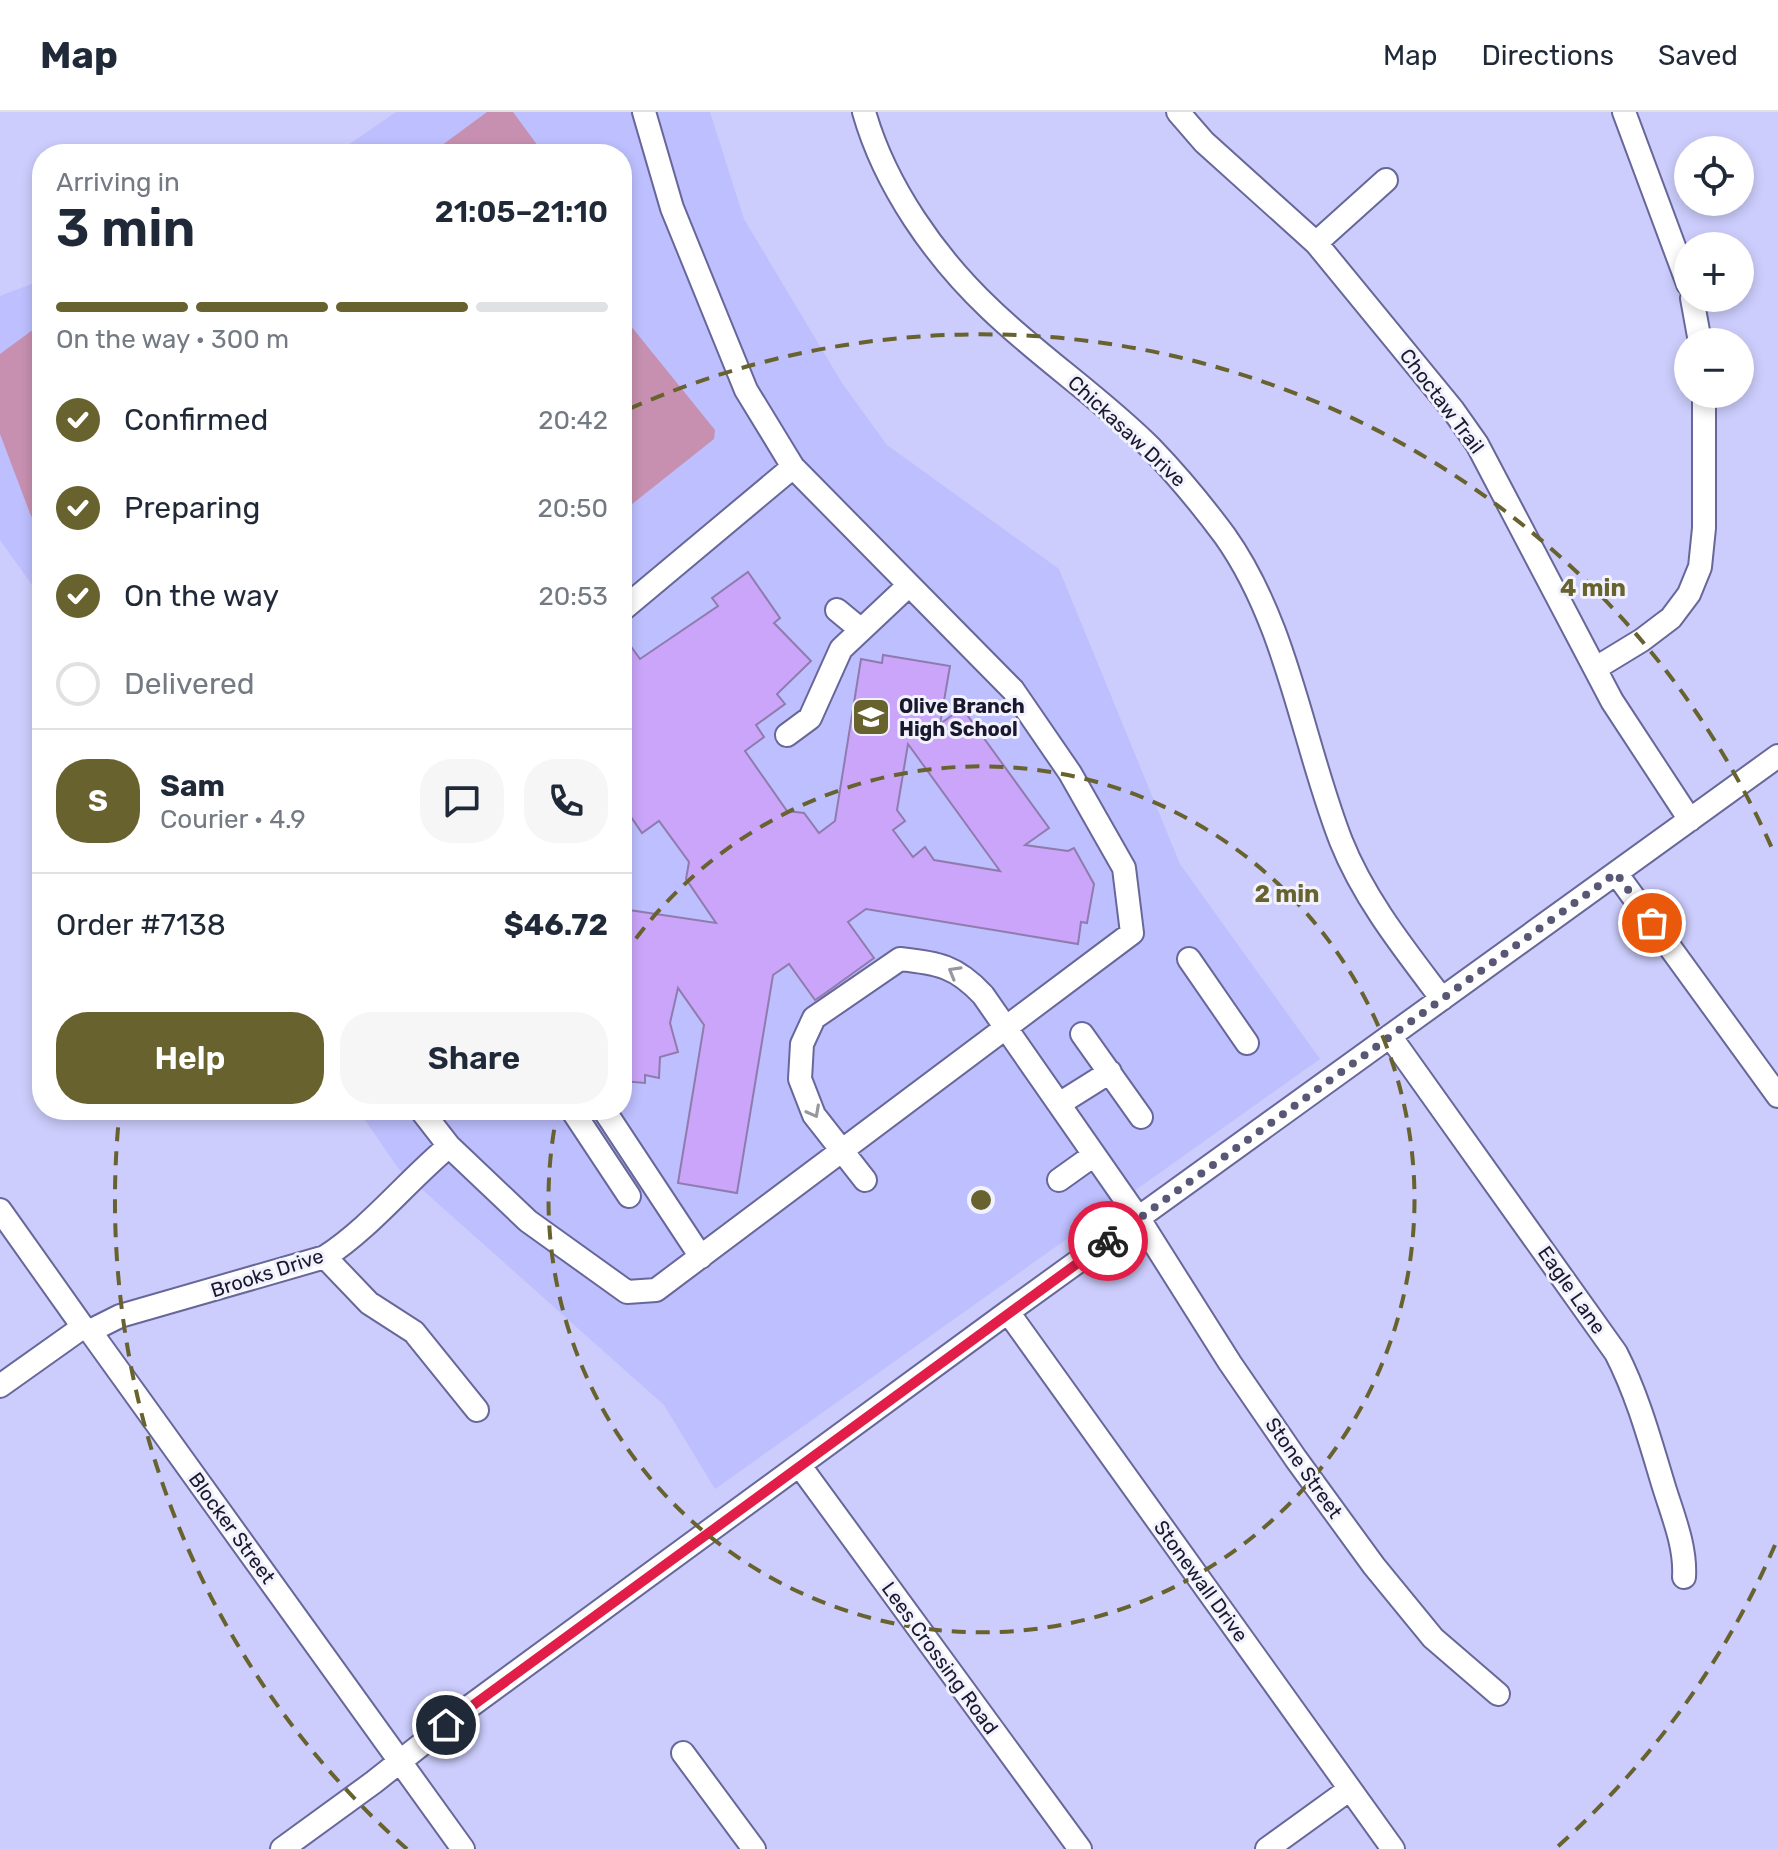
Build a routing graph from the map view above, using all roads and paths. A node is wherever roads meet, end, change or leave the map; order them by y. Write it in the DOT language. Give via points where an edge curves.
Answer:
graph roads {
  1 [pos="644,112"];
  2 [pos="864,112"];
  3 [pos="1178,112"];
  4 [pos="1624,112"];
  5 [pos="1386,180"];
  6 [pos="1316,243"];
  7 [pos="1674,246"];
  8 [pos="1704,408"];
  9 [pos="793,467"];
  10 [pos="742,510"];
  11 [pos="758,527"];
  12 [pos="909,585"];
  13 [pos="632,602"];
  14 [pos="837,610"];
  15 [pos="860,629"];
  16 [pos="1596,668"];
  17 [pos="787,735"];
  18 [pos="1778,756"];
  19 [pos="1690,820"];
  20 [pos="1616,873"];
  21 [pos="1189,959"];
  22 [pos="1442,999"];
  23 [pos="1006,1028"];
  24 [pos="1082,1034"];
  25 [pos="1390,1036"];
  26 [pos="1247,1043"];
  27 [pos="1110,1072"];
  28 [pos="1778,1096"];
  29 [pos="1059,1104"];
  30 [pos="1141,1117"];
  31 [pos="429,1120"];
  32 [pos="579,1120"];
  33 [pos="611,1120"];
  34 [pos="449,1146"];
  35 [pos="843,1151"];
  36 [pos="1094,1155"];
  37 [pos="865,1180"];
  38 [pos="1059,1180"];
  39 [pos="629,1196"];
  40 [pos="0,1210"];
  41 [pos="1139,1219"];
  42 [pos="325,1257"];
  43 [pos="701,1257"];
  44 [pos="1008,1312"];
  45 [pos="86,1329"];
  46 [pos="0,1386"];
  47 [pos="477,1410"];
  48 [pos="800,1466"];
  49 [pos="1684,1577"];
  50 [pos="1498,1694"];
  51 [pos="683,1753"];
  52 [pos="399,1762"];
  53 [pos="1350,1789"];
  54 [pos="282,1849"];
  55 [pos="463,1849"];
  56 [pos="754,1849"];
  57 [pos="1080,1849"];
  58 [pos="1267,1849"];
  59 [pos="1393,1849"];
  1 -- 9 [label="street" via="704,291 746,390"];
  2 -- 22 [label="street, Chickasaw Drive" via="897,188 958,276 1148,446 1187,486 1228,541 1269,623 1342,845 1393,934"];
  3 -- 6 [label="street, Choctaw Trail"];
  4 -- 7 [label="street"];
  5 -- 6 [label="street"];
  6 -- 16 [label="street, Choctaw Trail" via="1477,444"];
  8 -- 16 [label="street" via="1704,528 1700,567 1689,594 1671,618"];
  9 -- 10 [label="street"];
  9 -- 12 [label="street"];
  10 -- 11 [label="street"];
  10 -- 13 [label="street"];
  12 -- 15 [label="street"];
  12 -- 23 [label="street" via="1013,690 1070,773 1124,868 1132,933"];
  14 -- 15 [label="street"];
  15 -- 17 [label="street" via="841,649 810,718"];
  16 -- 19 [label="street, Choctaw Trail"];
  18 -- 19 [label="street"];
  19 -- 20 [label="street"];
  20 -- 22 [label="street"];
  20 -- 28 [label="street"];
  21 -- 26 [label="street"];
  22 -- 25 [label="street"];
  23 -- 29 [label="street, Stone Street"];
  23 -- 35 [label="street"];
  23 -- 35 [label="street, Stone Street, one-way" via="961,975 939,963 900,959 814,1018 802,1044 800,1079 814,1115"];
  24 -- 27 [label="street"];
  25 -- 41 [label="street"];
  25 -- 49 [label="street, Eagle Lane" via="1616,1353 1651,1437 1678,1532"];
  27 -- 29 [label="street"];
  27 -- 30 [label="street"];
  29 -- 36 [label="street, Stone Street"];
  31 -- 34 [label="street"];
  32 -- 39 [label="street"];
  33 -- 43 [label="street"];
  34 -- 42 [label="street, Brooks Drive" via="349,1241"];
  34 -- 43 [label="street" via="528,1221 627,1292 656,1290"];
  35 -- 37 [label="street, Stone Street"];
  35 -- 43 [label="street"];
  36 -- 38 [label="street"];
  36 -- 41 [label="street, Stone Street"];
  40 -- 45 [label="street, Blocker Street"];
  41 -- 44 [label="street"];
  41 -- 50 [label="street, Stone Street" via="1230,1363 1374,1566 1433,1638"];
  42 -- 45 [label="street, Brooks Drive"];
  42 -- 47 [label="street" via="369,1303 414,1332"];
  44 -- 48 [label="street"];
  44 -- 53 [label="street, Stonewall Drive"];
  45 -- 46 [label="street, Brooks Drive"];
  45 -- 52 [label="street, Blocker Street"];
  48 -- 52 [label="street"];
  48 -- 57 [label="street, Lees Crossing Road"];
  51 -- 56 [label="street"];
  52 -- 54 [label="street"];
  52 -- 55 [label="street, Blocker Street"];
  53 -- 58 [label="street"];
  53 -- 59 [label="street, Stonewall Drive"];
}
